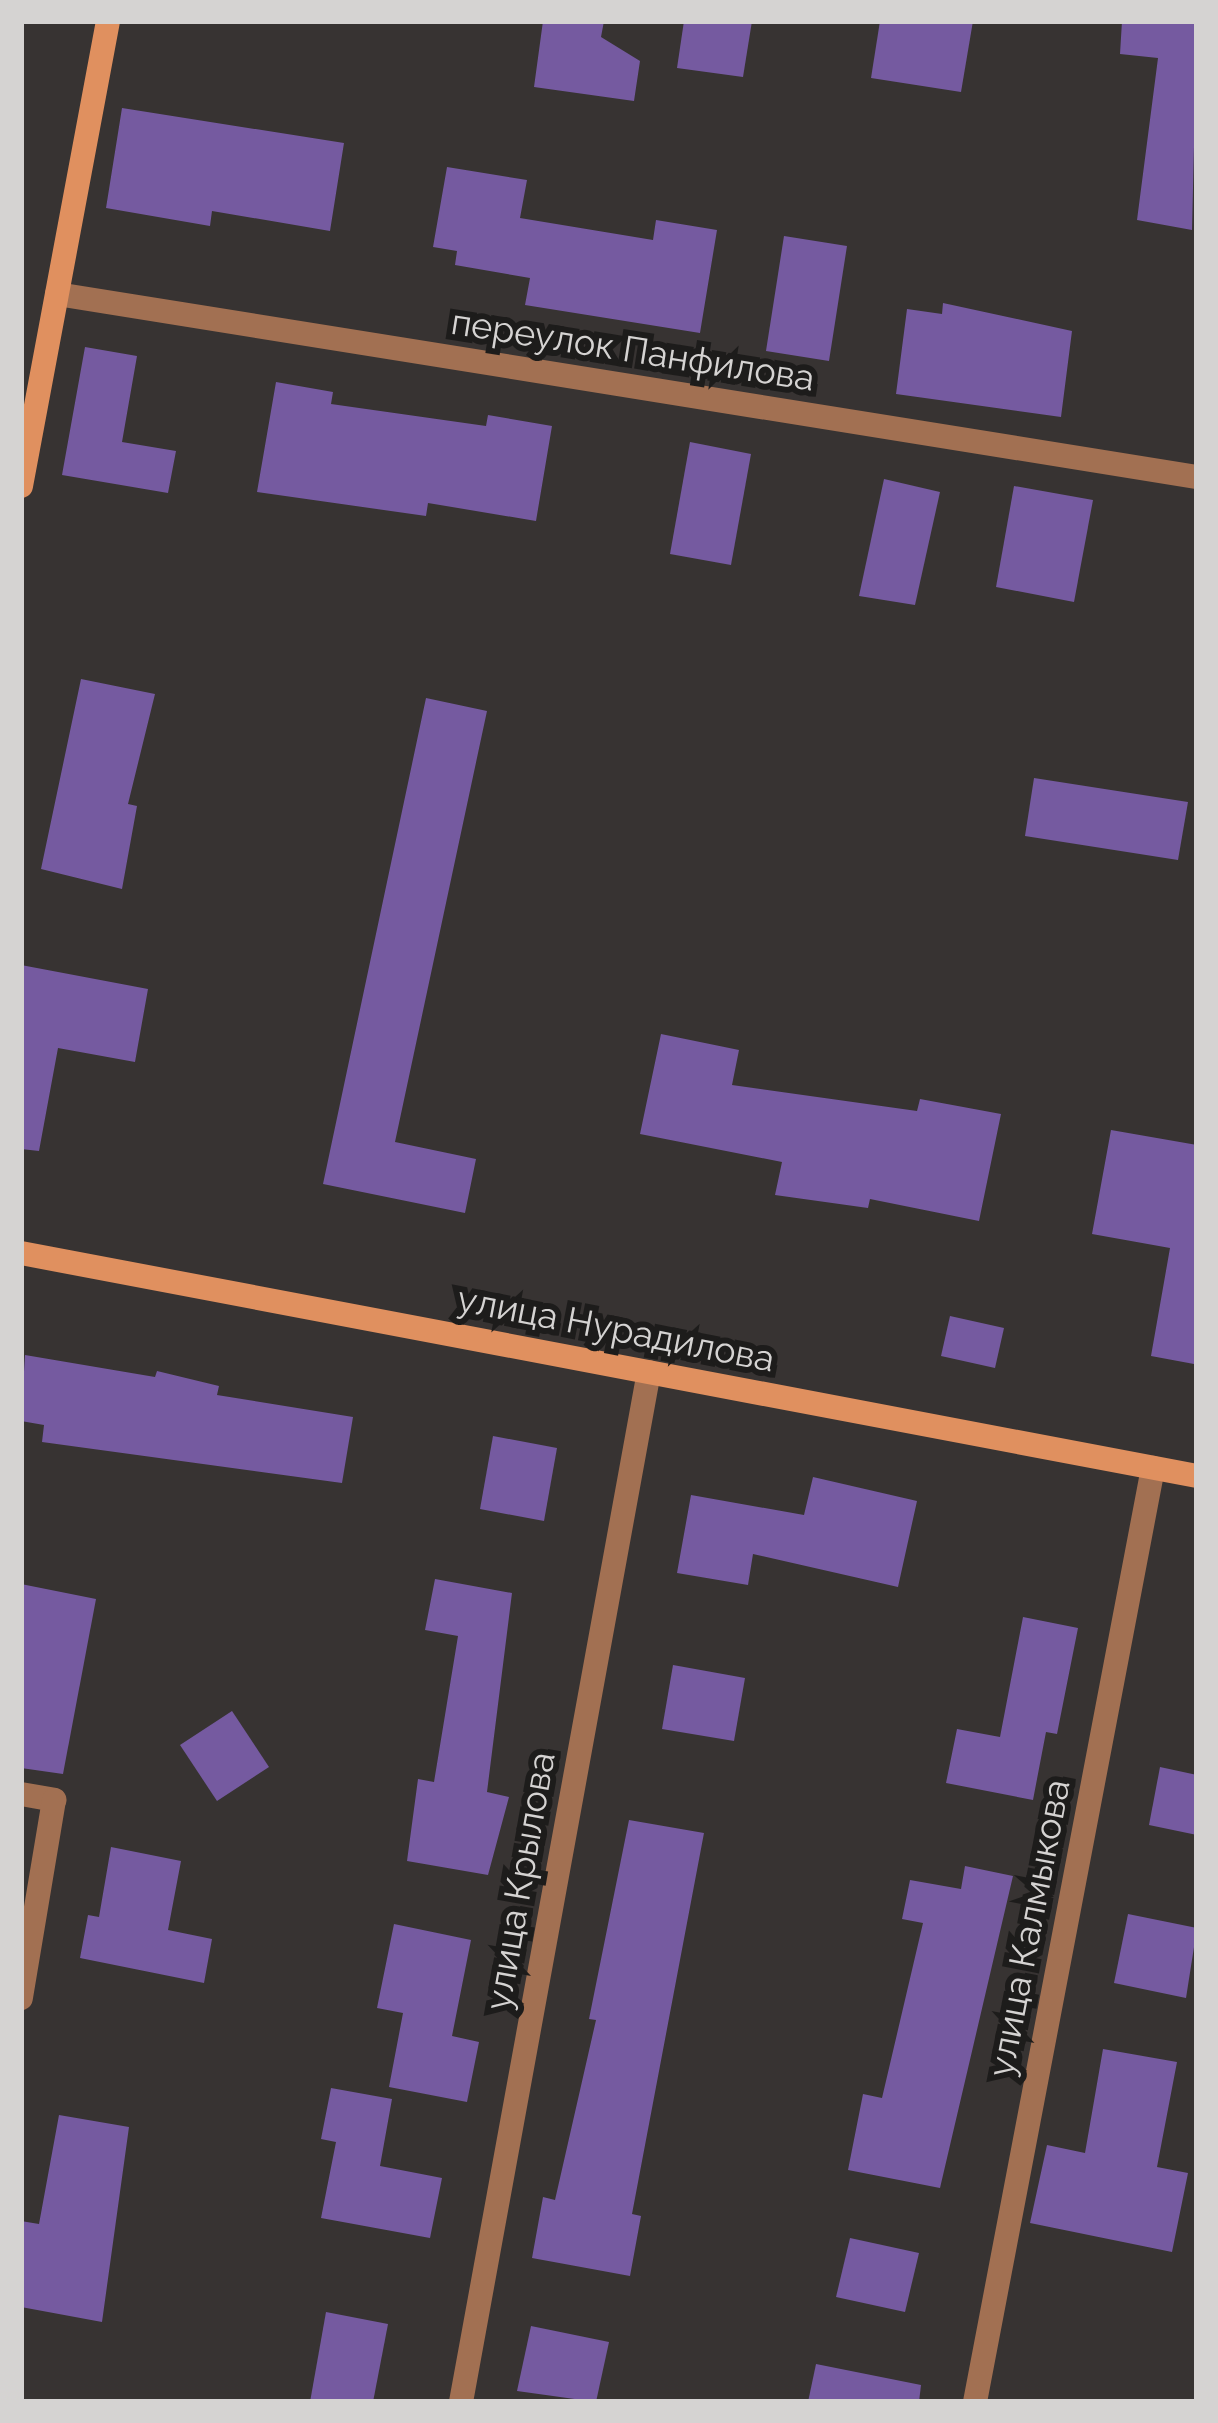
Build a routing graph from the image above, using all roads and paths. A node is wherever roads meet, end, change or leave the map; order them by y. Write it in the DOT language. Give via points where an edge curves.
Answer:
graph roads {
  1 [pos="108,21"];
  2 [pos="57,294"];
  3 [pos="1197,477"];
  4 [pos="21,486"];
  5 [pos="21,1253"];
  6 [pos="649,1372"];
  7 [pos="1153,1468"];
  8 [pos="1197,1476"];
  9 [pos="21,1794"];
  10 [pos="21,1998"];
  11 [pos="461,2402"];
  12 [pos="975,2402"];
  1 -- 2 [label="street"];
  2 -- 3 [label="lane, переулок Панфилова"];
  2 -- 4 [label="street"];
  5 -- 6 [label="street, улица Нурадилова"];
  6 -- 7 [label="street, улица Нурадилова"];
  6 -- 11 [label="lane, улица Крылова"];
  7 -- 8 [label="street, улица Нурадилова"];
  7 -- 12 [label="lane, улица Калмыкова"];
  9 -- 10 [label="lane" via="54,1800"];
}
